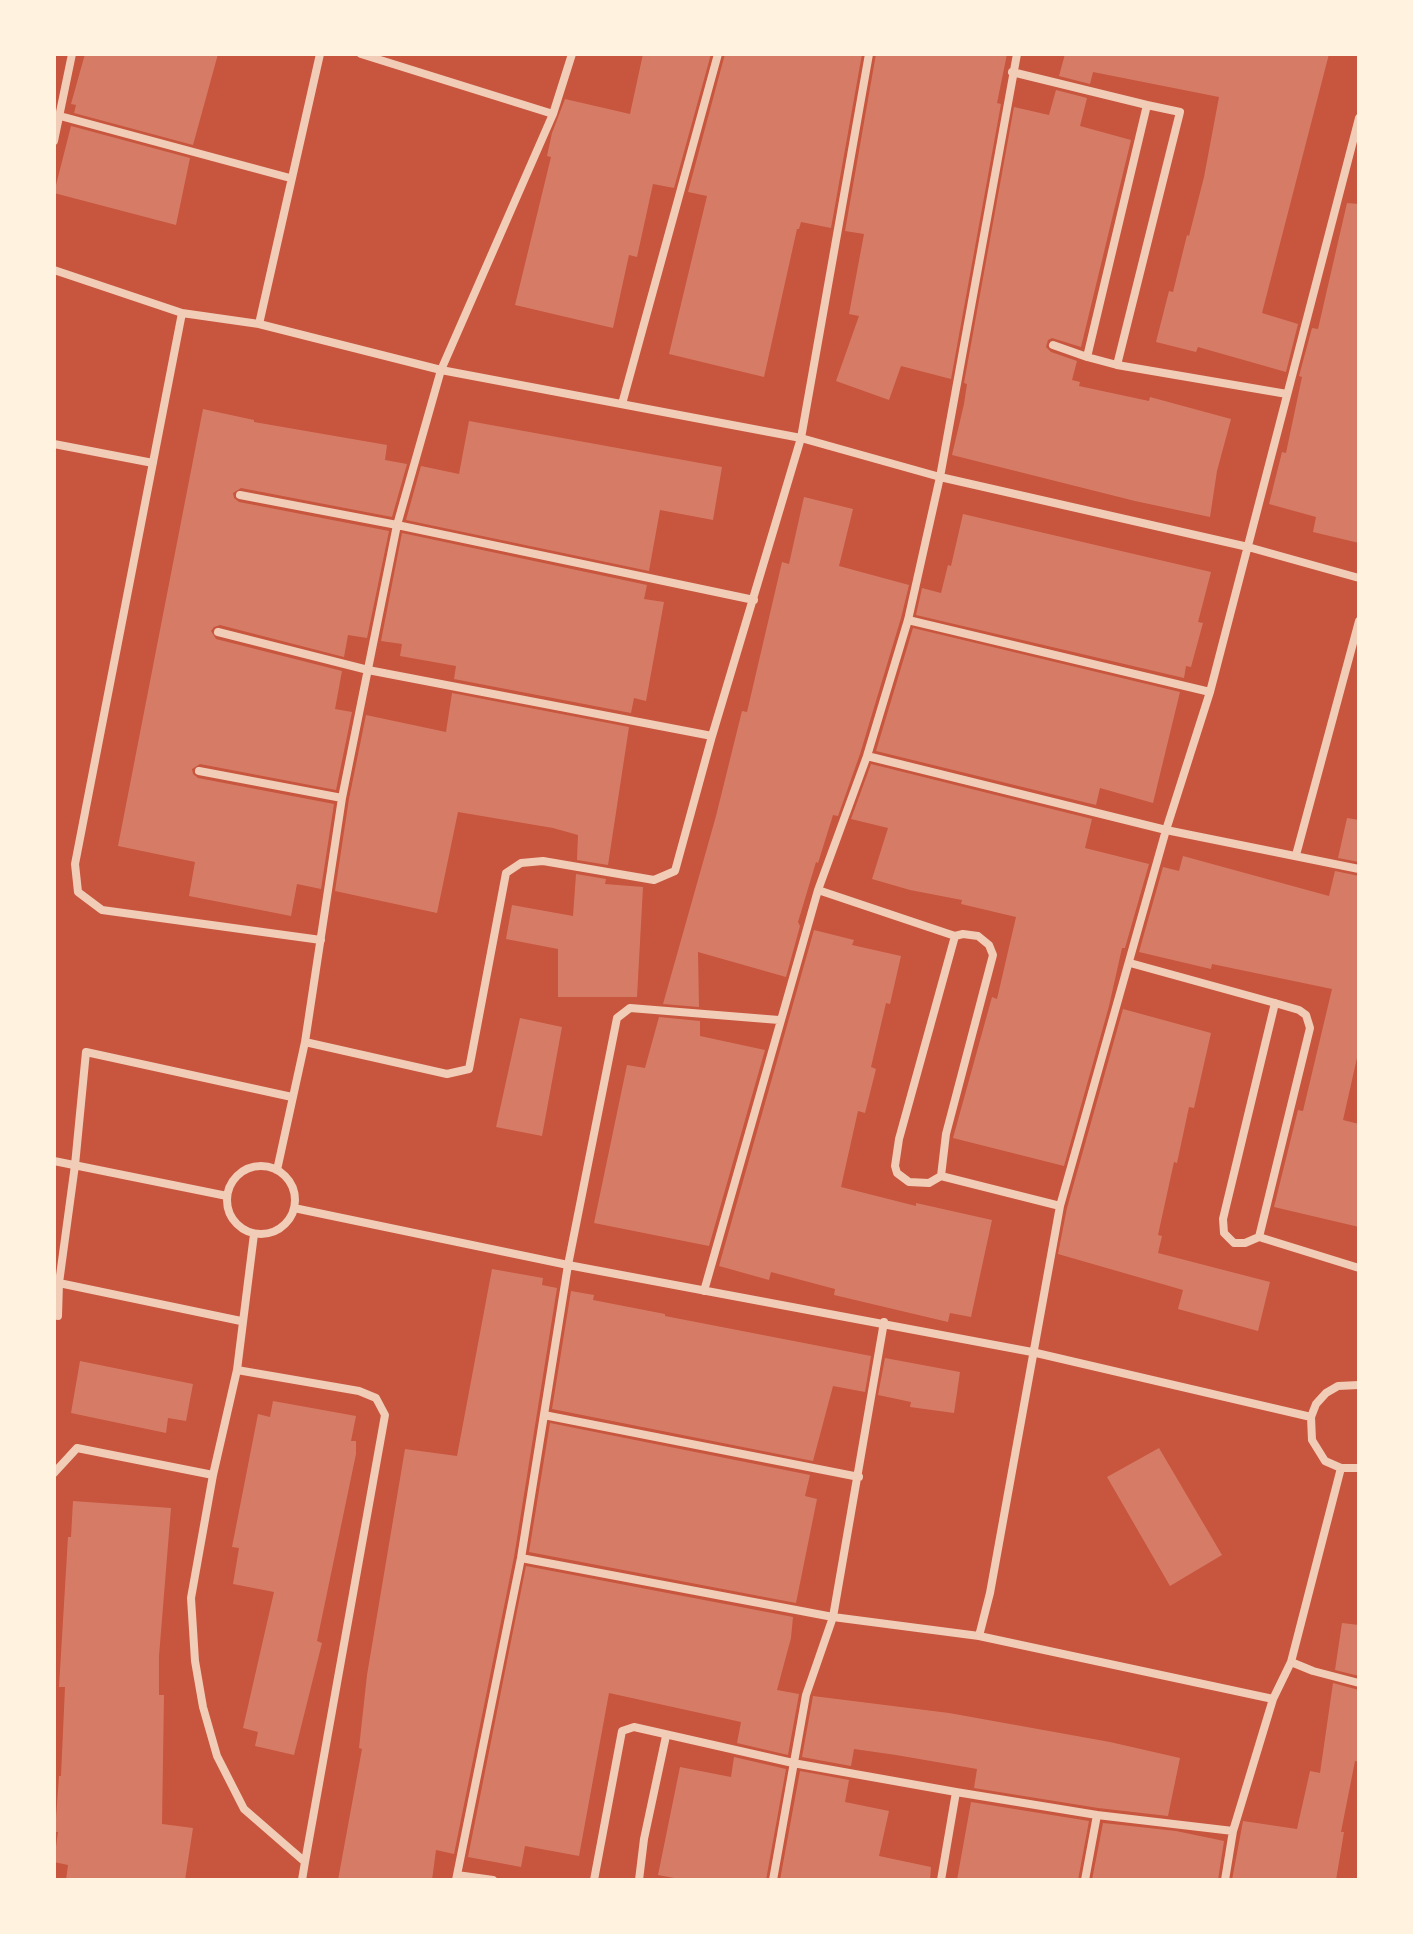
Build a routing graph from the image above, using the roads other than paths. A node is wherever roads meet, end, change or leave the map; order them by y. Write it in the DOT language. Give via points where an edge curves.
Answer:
graph roads {
  1 [pos="72,54"];
  2 [pos="320,54"];
  3 [pos="361,54"];
  4 [pos="572,54"];
  5 [pos="718,54"];
  6 [pos="869,54"];
  7 [pos="1017,54"];
  8 [pos="1012,72"];
  9 [pos="1147,105"];
  10 [pos="553,114"];
  11 [pos="60,116"];
  12 [pos="1359,118"];
  13 [pos="54,141"];
  14 [pos="1355,145"];
  15 [pos="290,178"];
  16 [pos="54,270"];
  17 [pos="182,313"];
  18 [pos="259,324"];
  19 [pos="1053,345"];
  20 [pos="1087,357"];
  21 [pos="1117,365"];
  22 [pos="441,370"];
  23 [pos="1287,394"];
  24 [pos="622,404"];
  25 [pos="801,438"];
  26 [pos="54,444"];
  27 [pos="153,463"];
  28 [pos="940,477"];
  29 [pos="240,495"];
  30 [pos="397,525"];
  31 [pos="1248,547"];
  32 [pos="1359,578"];
  33 [pos="754,600"];
  34 [pos="908,620"];
  35 [pos="1359,621"];
  36 [pos="218,632"];
  37 [pos="368,670"];
  38 [pos="1210,692"];
  39 [pos="712,736"];
  40 [pos="867,756"];
  41 [pos="199,771"];
  42 [pos="342,798"];
  43 [pos="1166,830"];
  44 [pos="1296,855"];
  45 [pos="1359,869"];
  46 [pos="818,890"];
  47 [pos="955,936"];
  48 [pos="321,940"];
  49 [pos="1130,963"];
  50 [pos="1275,1003"];
  51 [pos="779,1020"];
  52 [pos="305,1042"];
  53 [pos="292,1097"];
  54 [pos="54,1161"];
  55 [pos="75,1165"];
  56 [pos="277,1170"];
  57 [pos="941,1176"];
  58 [pos="227,1196"];
  59 [pos="1060,1206"];
  60 [pos="294,1208"];
  61 [pos="254,1234"];
  62 [pos="1259,1237"];
  63 [pos="568,1265"];
  64 [pos="1359,1268"];
  65 [pos="59,1283"];
  66 [pos="704,1291"];
  67 [pos="58,1316"];
  68 [pos="241,1321"];
  69 [pos="884,1322"];
  70 [pos="1032,1352"];
  71 [pos="237,1370"];
  72 [pos="1359,1385"];
  73 [pos="544,1415"];
  74 [pos="1311,1417"];
  75 [pos="1341,1468"];
  76 [pos="1359,1468"];
  77 [pos="54,1473"];
  78 [pos="213,1475"];
  79 [pos="859,1477"];
  80 [pos="521,1558"];
  81 [pos="833,1617"];
  82 [pos="979,1636"];
  83 [pos="1291,1662"];
  84 [pos="1359,1683"];
  85 [pos="1273,1699"];
  86 [pos="666,1736"];
  87 [pos="793,1763"];
  88 [pos="956,1792"];
  89 [pos="1097,1815"];
  90 [pos="1233,1831"];
  91 [pos="305,1862"];
  92 [pos="456,1878"];
  93 [pos="302,1880"];
  94 [pos="493,1880"];
  95 [pos="594,1880"];
  96 [pos="639,1880"];
  97 [pos="773,1880"];
  98 [pos="941,1880"];
  99 [pos="1085,1880"];
  100 [pos="1225,1880"];
  1 -- 11 [label="street"];
  2 -- 15 [label="street"];
  3 -- 10 [label="street"];
  4 -- 10 [label="street"];
  5 -- 24 [label="street"];
  6 -- 25 [label="street"];
  7 -- 8 [label="street"];
  8 -- 9 [label="street"];
  8 -- 28 [label="street"];
  9 -- 20 [label="street"];
  9 -- 21 [label="street" via="1180,112"];
  10 -- 22 [label="street"];
  11 -- 13 [label="street"];
  11 -- 15 [label="street"];
  12 -- 14 [label="street"];
  14 -- 23 [label="street"];
  15 -- 18 [label="street"];
  16 -- 17 [label="street"];
  17 -- 18 [label="street"];
  17 -- 27 [label="street"];
  18 -- 22 [label="street"];
  19 -- 20 [label="street"];
  20 -- 21 [label="street"];
  21 -- 23 [label="street"];
  22 -- 24 [label="street"];
  22 -- 30 [label="street"];
  23 -- 31 [label="street"];
  24 -- 25 [label="street"];
  25 -- 28 [label="street"];
  25 -- 33 [label="street"];
  26 -- 27 [label="street"];
  27 -- 48 [label="street" via="75,864 78,892 102,910"];
  28 -- 31 [label="street"];
  28 -- 34 [label="street"];
  29 -- 30 [label="street"];
  30 -- 33 [label="street"];
  30 -- 37 [label="street"];
  31 -- 32 [label="street"];
  31 -- 38 [label="street"];
  33 -- 39 [label="street"];
  34 -- 38 [label="street"];
  34 -- 40 [label="street"];
  35 -- 44 [label="street"];
  36 -- 37 [label="street"];
  37 -- 39 [label="street"];
  37 -- 42 [label="street"];
  38 -- 43 [label="street"];
  39 -- 52 [label="street" via="675,871 654,880 543,861 521,863 506,873 469,1069 447,1074"];
  40 -- 43 [label="street"];
  40 -- 46 [label="street"];
  41 -- 42 [label="street"];
  42 -- 48 [label="street"];
  43 -- 44 [label="street"];
  43 -- 49 [label="street"];
  44 -- 45 [label="street"];
  46 -- 47 [label="street"];
  46 -- 51 [label="street"];
  47 -- 57 [label="street" via="978,936 993,955 946,1134"];
  47 -- 57 [label="street" via="895,1166 909,1182 929,1183"];
  48 -- 52 [label="street"];
  49 -- 50 [label="street"];
  49 -- 59 [label="street"];
  50 -- 62 [label="street" via="1299,1010 1310,1028"];
  50 -- 62 [label="street" via="1223,1219 1224,1233 1234,1243"];
  51 -- 63 [label="street" via="630,1008 617,1018"];
  51 -- 66 [label="street"];
  52 -- 53 [label="street"];
  53 -- 55 [label="street" via="86,1052"];
  53 -- 56 [label="street"];
  54 -- 55 [label="street"];
  55 -- 58 [label="street"];
  55 -- 65 [label="street"];
  56 -- 58 [label="street" via="250,1167 232,1182"];
  56 -- 60 [label="street" via="295,1193"];
  57 -- 59 [label="street"];
  58 -- 61 [label="street" via="235,1223"];
  59 -- 70 [label="street"];
  60 -- 61 [label="street" via="276,1232"];
  60 -- 63 [label="street"];
  61 -- 68 [label="street"];
  62 -- 64 [label="street"];
  63 -- 66 [label="street"];
  63 -- 73 [label="street"];
  65 -- 67 [label="street"];
  65 -- 68 [label="street"];
  66 -- 69 [label="street"];
  68 -- 71 [label="street"];
  69 -- 70 [label="street"];
  69 -- 79 [label="street"];
  70 -- 74 [label="street"];
  70 -- 82 [label="street"];
  71 -- 78 [label="street"];
  71 -- 91 [label="street" via="359,1391 376,1398 385,1415"];
  72 -- 74 [label="street" via="1326,1393"];
  73 -- 79 [label="street"];
  73 -- 80 [label="street"];
  74 -- 75 [label="street" via="1312,1440 1325,1461"];
  75 -- 76 [label="street"];
  75 -- 83 [label="street"];
  77 -- 78 [label="street" via="77,1448"];
  78 -- 91 [label="street" via="191,1598 203,1707 217,1756 244,1809"];
  79 -- 81 [label="street"];
  80 -- 81 [label="street"];
  80 -- 92 [label="street"];
  81 -- 82 [label="street"];
  81 -- 87 [label="street" via="806,1695"];
  82 -- 85 [label="street"];
  83 -- 84 [label="street"];
  83 -- 85 [label="street"];
  85 -- 90 [label="street"];
  86 -- 87 [label="street"];
  86 -- 95 [label="street" via="634,1727 622,1731"];
  86 -- 96 [label="street"];
  87 -- 88 [label="street"];
  87 -- 97 [label="street"];
  88 -- 89 [label="street"];
  88 -- 98 [label="street"];
  89 -- 90 [label="street"];
  89 -- 99 [label="street"];
  90 -- 100 [label="street"];
  91 -- 93 [label="street"];
  92 -- 94 [label="street"];
}
